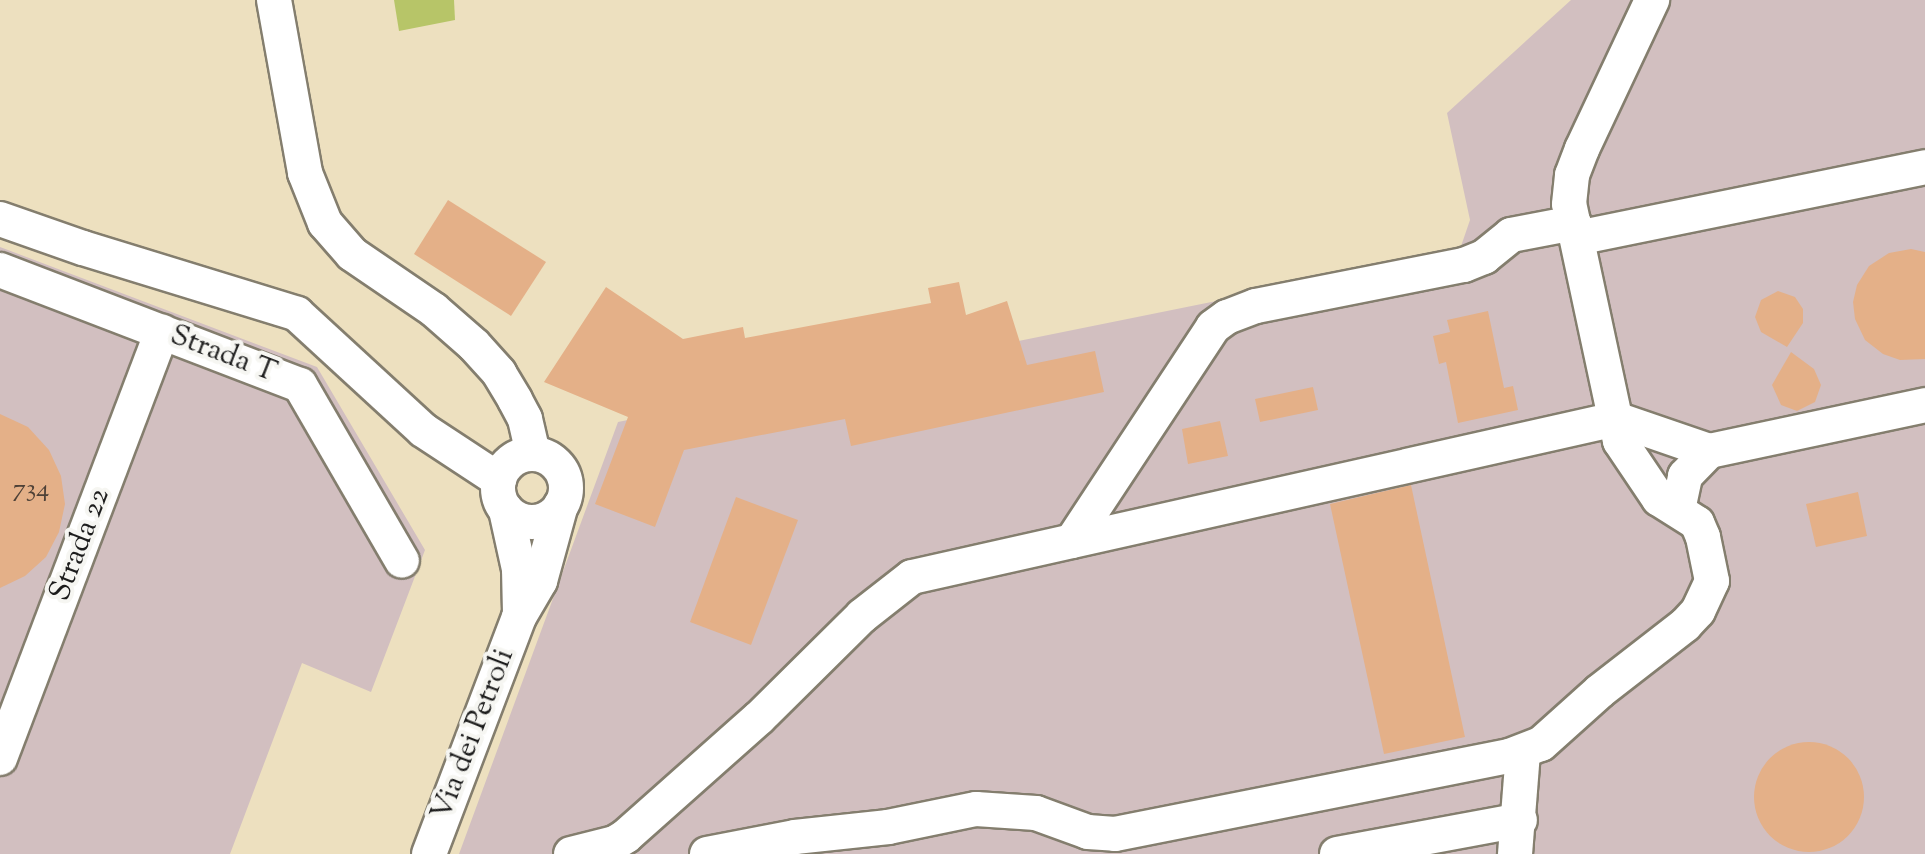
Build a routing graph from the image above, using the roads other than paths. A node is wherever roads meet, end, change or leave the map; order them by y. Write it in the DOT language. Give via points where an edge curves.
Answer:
graph roads {
  1 [pos="274,0"];
  2 [pos="1652,0"];
  3 [pos="1925,167"];
  4 [pos="0,219"];
  5 [pos="1575,230"];
  6 [pos="0,270"];
  7 [pos="162,332"];
  8 [pos="1925,405"];
  9 [pos="1616,419"];
  10 [pos="1709,451"];
  11 [pos="533,454"];
  12 [pos="502,495"];
  13 [pos="561,505"];
  14 [pos="1678,510"];
  15 [pos="1072,541"];
  16 [pos="402,561"];
  17 [pos="519,617"];
  18 [pos="1523,752"];
  19 [pos="0,758"];
  20 [pos="1520,820"];
  21 [pos="429,854"];
  22 [pos="571,854"];
  23 [pos="707,854"];
  24 [pos="1337,854"];
  25 [pos="1515,854"];
  1 -- 11 [label="street" via="305,173 325,223 352,254 434,310 474,345 515,400"];
  2 -- 5 [label="street" via="1572,175 1569,204"];
  3 -- 5 [label="street"];
  4 -- 12 [label="street" via="297,314"];
  5 -- 9 [label="street"];
  5 -- 15 [label="street" via="1511,235 1484,257 1464,265 1256,306 1227,317 1213,327"];
  6 -- 7 [label="street, Strada T"];
  7 -- 16 [label="street, Strada T" via="300,385"];
  7 -- 19 [label="street, Strada 22"];
  8 -- 10 [label="street"];
  9 -- 10 [label="street"];
  9 -- 14 [label="street" via="1632,464 1659,499"];
  9 -- 15 [label="street"];
  10 -- 14 [label="street" via="1685,476"];
  11 -- 12 [label="street" via="511,461"];
  11 -- 13 [label="street" via="562,472"];
  12 -- 13 [label="street" via="514,517 535,522"];
  12 -- 17 [label="street, Via dei Petroli" via="519,569"];
  13 -- 17 [label="street, Via dei Petroli" via="540,581"];
  14 -- 18 [label="street" via="1697,523 1710,564 1712,581 1698,611 1541,744"];
  15 -- 22 [label="street" via="930,571 897,585 641,823 615,843"];
  17 -- 21 [label="street, Via dei Petroli"];
  18 -- 20 [label="street"];
  18 -- 23 [label="street" via="1115,834 1088,832 1036,813 976,809"];
  20 -- 24 [label="street"];
  20 -- 25 [label="street"];
}
